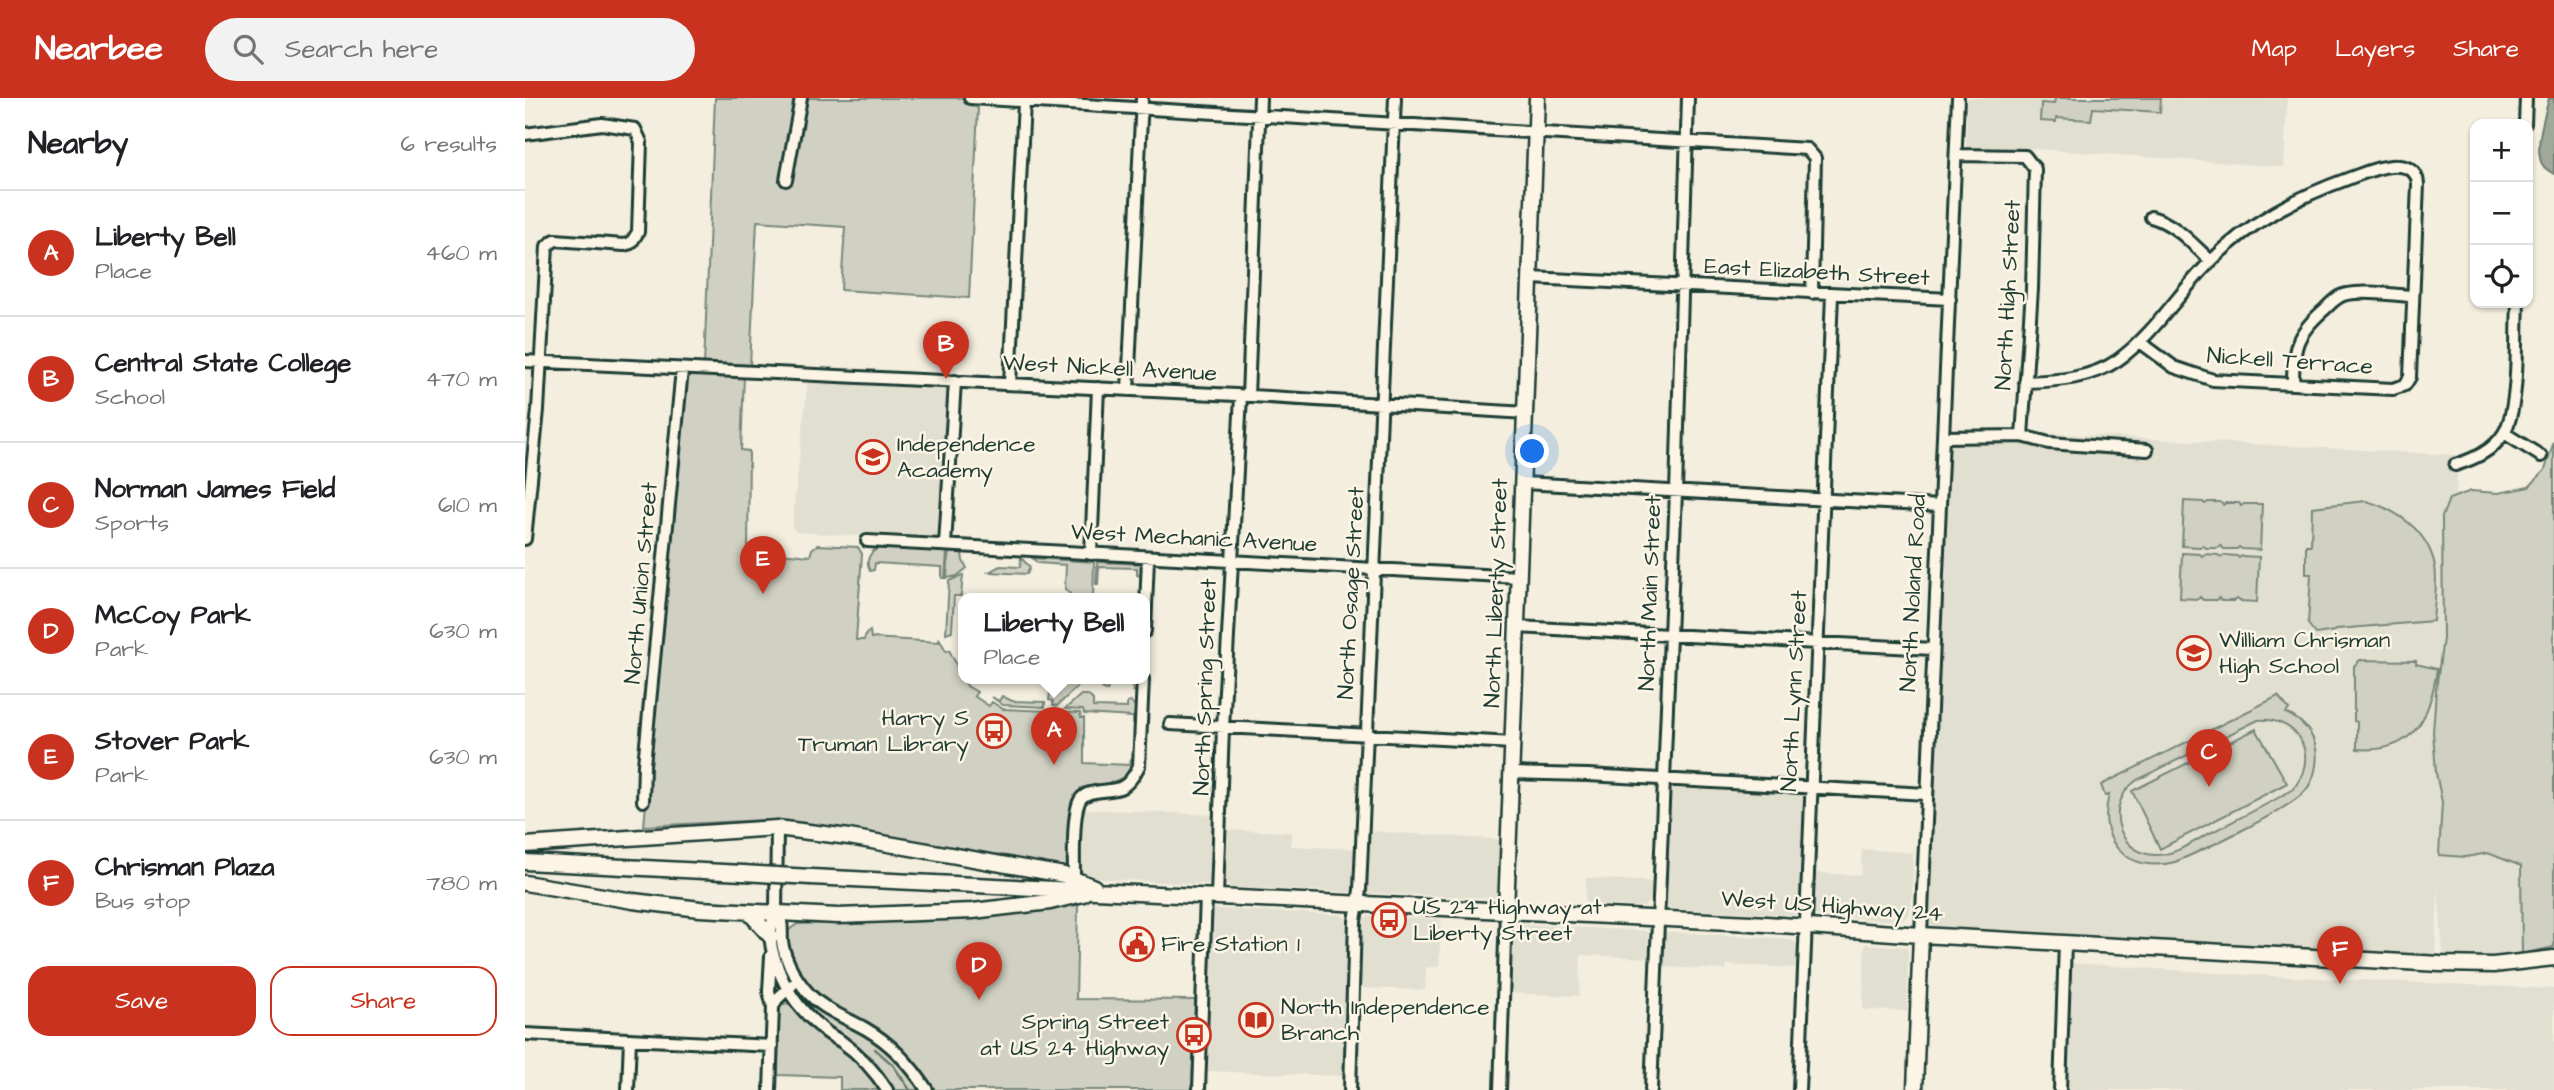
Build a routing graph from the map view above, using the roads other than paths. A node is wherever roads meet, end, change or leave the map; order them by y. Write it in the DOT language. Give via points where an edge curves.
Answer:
graph roads {
  1 [pos="801,98"];
  2 [pos="970,98"];
  3 [pos="1260,98"];
  4 [pos="1395,98"];
  5 [pos="1537,98"];
  6 [pos="1688,98"];
  7 [pos="1958,98"];
  8 [pos="2526,98"];
  9 [pos="1024,102"];
  10 [pos="1141,103"];
  11 [pos="1260,114"];
  12 [pos="2525,119"];
  13 [pos="1394,124"];
  14 [pos="525,134"];
  15 [pos="1536,134"];
  16 [pos="1686,142"];
  17 [pos="1956,155"];
  18 [pos="786,180"];
  19 [pos="2151,217"];
  20 [pos="2211,261"];
  21 [pos="1531,278"];
  22 [pos="1682,288"];
  23 [pos="1812,293"];
  24 [pos="1832,295"];
  25 [pos="2412,296"];
  26 [pos="1950,299"];
  27 [pos="2518,308"];
  28 [pos="2140,342"];
  29 [pos="525,361"];
  30 [pos="540,362"];
  31 [pos="682,369"];
  32 [pos="955,381"];
  33 [pos="2025,382"];
  34 [pos="1010,384"];
  35 [pos="2293,384"];
  36 [pos="1098,388"];
  37 [pos="1128,390"];
  38 [pos="1244,396"];
  39 [pos="1381,404"];
  40 [pos="1526,413"];
  41 [pos="2504,433"];
  42 [pos="2022,436"];
  43 [pos="1943,437"];
  44 [pos="2147,450"];
  45 [pos="2541,456"];
  46 [pos="2455,465"];
  47 [pos="1523,482"];
  48 [pos="1676,492"];
  49 [pos="1824,500"];
  50 [pos="1940,506"];
  51 [pos="525,539"];
  52 [pos="867,541"];
  53 [pos="945,545"];
  54 [pos="1091,554"];
  55 [pos="1149,558"];
  56 [pos="1231,562"];
  57 [pos="1373,569"];
  58 [pos="1519,577"];
  59 [pos="1147,593"];
  60 [pos="1517,627"];
  61 [pos="1670,635"];
  62 [pos="1817,643"];
  63 [pos="1933,649"];
  64 [pos="1143,684"];
  65 [pos="1170,724"];
  66 [pos="1223,728"];
  67 [pos="1366,736"];
  68 [pos="1513,743"];
  69 [pos="1511,773"];
  70 [pos="1663,779"];
  71 [pos="1810,788"];
  72 [pos="1927,794"];
  73 [pos="643,800"];
  74 [pos="778,828"];
  75 [pos="525,845"];
  76 [pos="525,862"];
  77 [pos="1074,878"];
  78 [pos="525,883"];
  79 [pos="1100,891"];
  80 [pos="1212,896"];
  81 [pos="1358,904"];
  82 [pos="776,911"];
  83 [pos="1506,911"];
  84 [pos="749,912"];
  85 [pos="1657,918"];
  86 [pos="1805,926"];
  87 [pos="1921,935"];
  88 [pos="771,943"];
  89 [pos="2065,943"];
  90 [pos="2554,958"];
  91 [pos="799,980"];
  92 [pos="787,988"];
  93 [pos="773,1007"];
  94 [pos="525,1034"];
  95 [pos="630,1039"];
  96 [pos="772,1046"];
  97 [pos="628,1090"];
  98 [pos="770,1090"];
  99 [pos="887,1090"];
  100 [pos="927,1090"];
  101 [pos="1199,1090"];
  102 [pos="1350,1090"];
  103 [pos="1500,1090"];
  104 [pos="1651,1090"];
  105 [pos="1799,1090"];
  106 [pos="1915,1090"];
  107 [pos="2060,1090"];
  1 -- 18 [label="street"];
  2 -- 9 [label="street"];
  3 -- 11 [label="street, North Spring Street"];
  4 -- 13 [label="street, North Osage Street"];
  5 -- 15 [label="main road, North Liberty Street"];
  6 -- 16 [label="street, North Main Street"];
  7 -- 17 [label="street, North Noland Road"];
  8 -- 12 [label="street"];
  9 -- 10 [label="street"];
  9 -- 34 [label="street"];
  10 -- 11 [label="street"];
  10 -- 37 [label="street"];
  11 -- 13 [label="street"];
  11 -- 38 [label="street, North Spring Street"];
  13 -- 15 [label="street"];
  13 -- 39 [label="street, North Osage Street"];
  14 -- 30 [label="street" via="602,124 635,130 642,142 636,238 624,244 549,243"];
  15 -- 16 [label="street"];
  15 -- 21 [label="main road, North Liberty Street"];
  16 -- 22 [label="street, North Main Street"];
  16 -- 23 [label="street" via="1807,149 1815,158"];
  17 -- 26 [label="street, North Noland Road"];
  17 -- 33 [label="street, North High Street" via="2025,156 2035,169"];
  19 -- 20 [label="street" via="2177,229"];
  20 -- 25 [label="street" via="2265,216 2320,188 2378,168 2404,167 2418,177"];
  20 -- 28 [label="street"];
  21 -- 22 [label="street, East Elizabeth Street"];
  21 -- 40 [label="main road, North Liberty Street"];
  22 -- 23 [label="street, East Elizabeth Street"];
  22 -- 48 [label="street, North Main Street"];
  23 -- 24 [label="street, East Elizabeth Street"];
  24 -- 26 [label="street, East Elizabeth Street"];
  24 -- 49 [label="street, North Lynn Street"];
  25 -- 35 [label="street" via="2354,293 2338,298 2297,339"];
  25 -- 35 [label="street, Nickell Terrace" via="2407,388"];
  26 -- 43 [label="street, North Noland Road"];
  27 -- 41 [label="street" via="2515,386"];
  28 -- 33 [label="street" via="2116,362 2092,373"];
  28 -- 35 [label="street, Nickell Terrace" via="2191,374 2213,380"];
  29 -- 30 [label="street, West Nickell Avenue"];
  30 -- 31 [label="street, West Nickell Avenue"];
  30 -- 51 [label="street"];
  31 -- 32 [label="street, West Nickell Avenue"];
  31 -- 73 [label="street, North Union Street"];
  32 -- 34 [label="street, West Nickell Avenue"];
  32 -- 53 [label="street"];
  33 -- 42 [label="street, North High Street"];
  34 -- 36 [label="street, West Nickell Avenue"];
  36 -- 37 [label="street, West Nickell Avenue"];
  36 -- 54 [label="street"];
  37 -- 38 [label="street, West Nickell Avenue"];
  38 -- 39 [label="street, West Nickell Avenue"];
  38 -- 56 [label="street, North Spring Street"];
  39 -- 40 [label="street, West Nickell Avenue"];
  39 -- 57 [label="street, North Osage Street"];
  40 -- 47 [label="main road, North Liberty Street"];
  41 -- 45 [label="street"];
  41 -- 46 [label="street" via="2485,452"];
  42 -- 43 [label="street"];
  42 -- 44 [label="street" via="2049,443"];
  43 -- 50 [label="street, North Noland Road"];
  47 -- 48 [label="street"];
  47 -- 58 [label="main road, North Liberty Street"];
  48 -- 49 [label="street"];
  48 -- 61 [label="street, North Main Street"];
  49 -- 50 [label="street"];
  49 -- 62 [label="street, North Lynn Street"];
  50 -- 63 [label="street, North Noland Road"];
  52 -- 53 [label="street, West Mechanic Avenue"];
  53 -- 54 [label="street, West Mechanic Avenue"];
  54 -- 55 [label="street, West Mechanic Avenue"];
  55 -- 56 [label="street, West Mechanic Avenue"];
  55 -- 59 [label="street"];
  56 -- 57 [label="street, West Mechanic Avenue"];
  56 -- 66 [label="street, North Spring Street"];
  57 -- 58 [label="street, West Mechanic Avenue"];
  57 -- 67 [label="street, North Osage Street"];
  58 -- 60 [label="main road, North Liberty Street"];
  60 -- 61 [label="street"];
  60 -- 68 [label="main road, North Liberty Street"];
  61 -- 62 [label="street"];
  61 -- 70 [label="street, North Main Street"];
  62 -- 63 [label="street"];
  62 -- 71 [label="street, North Lynn Street"];
  63 -- 72 [label="street, North Noland Road"];
  64 -- 77 [label="street" via="1139,766 1133,779 1122,787 1085,794 1079,802"];
  65 -- 66 [label="street"];
  66 -- 67 [label="street"];
  66 -- 80 [label="street, North Spring Street"];
  67 -- 68 [label="street"];
  67 -- 81 [label="street, North Osage Street"];
  68 -- 69 [label="main road, North Liberty Street"];
  69 -- 70 [label="street"];
  69 -- 83 [label="main road, North Liberty Street"];
  70 -- 71 [label="street"];
  70 -- 85 [label="street, North Main Street"];
  71 -- 72 [label="street"];
  71 -- 86 [label="street, North Lynn Street"];
  72 -- 87 [label="street, North Noland Road"];
  74 -- 75 [label="main road"];
  74 -- 77 [label="main road"];
  74 -- 82 [label="street"];
  76 -- 79 [label="main road, West US Highway 24, bridge"];
  77 -- 79 [label="main road"];
  78 -- 84 [label="main road" via="633,901"];
  79 -- 80 [label="main road, West US Highway 24"];
  79 -- 82 [label="main road" via="973,911 859,916"];
  80 -- 81 [label="main road, West US Highway 24"];
  80 -- 101 [label="street, North Spring Street"];
  81 -- 83 [label="main road, West US Highway 24"];
  81 -- 102 [label="street, North Osage Street"];
  82 -- 84 [label="main road"];
  82 -- 88 [label="street" via="770,923"];
  82 -- 91 [label="street" via="783,922 788,962"];
  83 -- 85 [label="main road, West US Highway 24"];
  83 -- 103 [label="street, North Liberty Street"];
  84 -- 88 [label="main road"];
  85 -- 86 [label="main road, West US Highway 24"];
  85 -- 104 [label="street, North Main Street"];
  86 -- 87 [label="main road, West US Highway 24"];
  86 -- 105 [label="street, North Lynn Street"];
  87 -- 89 [label="main road, West US Highway 24"];
  87 -- 106 [label="main road, North Noland Road"];
  88 -- 92 [label="street"];
  88 -- 93 [label="street"];
  89 -- 90 [label="main road, West US Highway 24" via="2479,965"];
  89 -- 107 [label="street"];
  91 -- 92 [label="street"];
  91 -- 100 [label="street" via="831,1012 898,1052"];
  92 -- 93 [label="street"];
  92 -- 99 [label="street" via="825,1031 855,1052"];
  93 -- 96 [label="street"];
  94 -- 95 [label="street"];
  95 -- 96 [label="street"];
  95 -- 97 [label="street"];
  96 -- 98 [label="street"];
}
